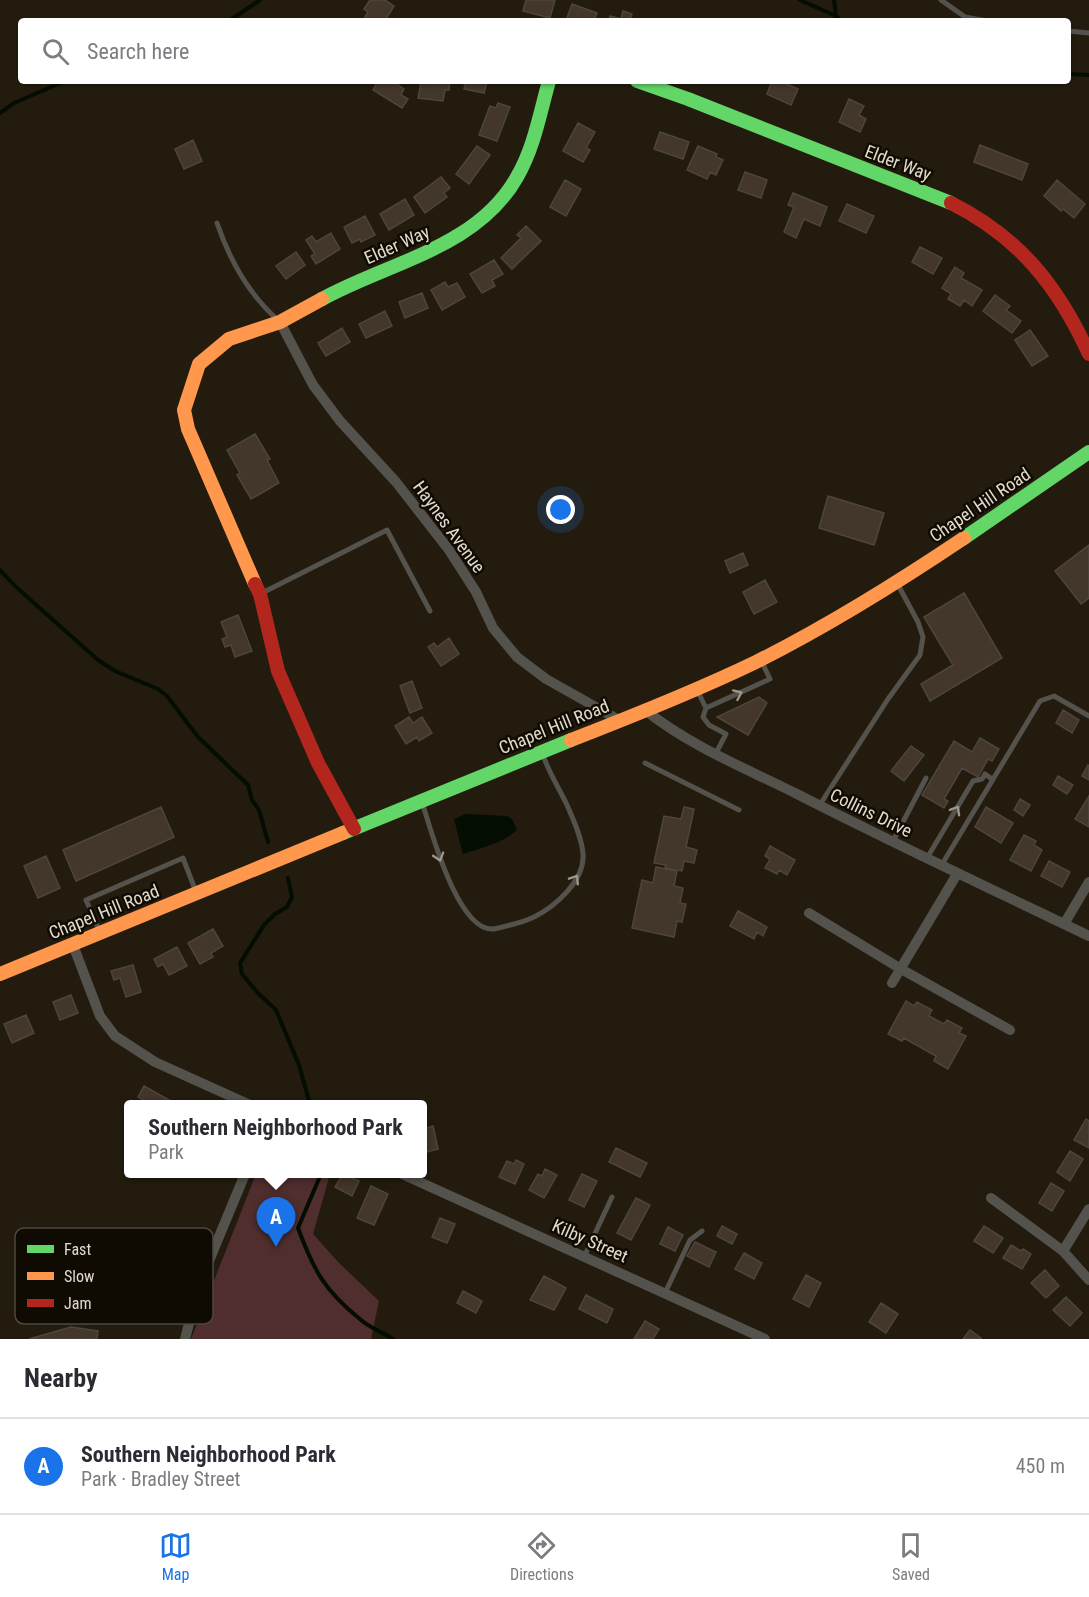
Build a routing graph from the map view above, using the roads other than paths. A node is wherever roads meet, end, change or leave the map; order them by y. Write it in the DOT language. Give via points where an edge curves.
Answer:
graph roads {
  1 [pos="941,0"];
  2 [pos="974,18"];
  3 [pos="1071,31"];
  4 [pos="1089,33"];
  5 [pos="548,84"];
  6 [pos="645,84"];
  7 [pos="218,223"];
  8 [pos="280,322"];
  9 [pos="1089,354"];
  10 [pos="1089,452"];
  11 [pos="896,582"];
  12 [pos="260,594"];
  13 [pos="430,610"];
  14 [pos="760,659"];
  15 [pos="696,687"];
  16 [pos="706,708"];
  17 [pos="645,710"];
  18 [pos="1089,716"];
  19 [pos="619,720"];
  20 [pos="542,751"];
  21 [pos="716,753"];
  22 [pos="645,763"];
  23 [pos="926,778"];
  24 [pos="992,779"];
  25 [pos="422,801"];
  26 [pos="819,806"];
  27 [pos="739,810"];
  28 [pos="354,829"];
  29 [pos="893,843"];
  30 [pos="927,858"];
  31 [pos="940,866"];
  32 [pos="957,874"];
  33 [pos="1089,882"];
  34 [pos="196,894"];
  35 [pos="809,913"];
  36 [pos="1064,924"];
  37 [pos="100,933"];
  38 [pos="1089,936"];
  39 [pos="73,945"];
  40 [pos="900,969"];
  41 [pos="0,974"];
  42 [pos="892,984"];
  43 [pos="1010,1030"];
  44 [pos="239,1100"];
  45 [pos="243,1178"];
  46 [pos="413,1178"];
  47 [pos="612,1197"];
  48 [pos="991,1198"];
  49 [pos="1089,1209"];
  50 [pos="702,1231"];
  51 [pos="213,1250"];
  52 [pos="1063,1251"];
  53 [pos="584,1257"];
  54 [pos="1089,1280"];
  55 [pos="665,1293"];
  56 [pos="189,1324"];
  57 [pos="185,1339"];
  58 [pos="765,1339"];
  1 -- 2 [label="lane"];
  3 -- 4 [label="lane"];
  5 -- 8 [label="street, Elder Way" via="529,151 517,177 477,224"];
  6 -- 9 [label="street, Elder Way" via="920,191 987,224 1034,263 1076,323"];
  7 -- 8 [label="lane" via="235,267 251,292"];
  8 -- 12 [label="street, Elder Way" via="229,339 198,364 184,410 188,429"];
  8 -- 19 [label="street, Haynes Avenue" via="313,385 449,550 493,628 518,657 546,679"];
  10 -- 11 [label="street, Chapel Hill Road"];
  11 -- 14 [label="street, Chapel Hill Road"];
  11 -- 26 [label="lane" via="923,637 920,655"];
  12 -- 13 [label="lane" via="387,530"];
  12 -- 28 [label="street, Elder Way" via="278,671 318,764"];
  14 -- 15 [label="street, Chapel Hill Road"];
  16 -- 14 [label="lane, one-way" via="770,680"];
  15 -- 16 [label="lane"];
  15 -- 17 [label="street, Chapel Hill Road"];
  16 -- 21 [label="lane" via="703,717 709,725 726,734"];
  17 -- 19 [label="street, Chapel Hill Road"];
  17 -- 21 [label="street, Collins Drive" via="665,726"];
  18 -- 24 [label="lane" via="1054,696 1040,701"];
  19 -- 20 [label="street, Chapel Hill Road"];
  20 -- 25 [label="street, Chapel Hill Road"];
  25 -- 20 [label="lane, one-way" via="445,874 477,924 488,930 533,918 562,897 574,882 580,873 583,853 567,805"];
  21 -- 26 [label="street, Collins Drive"];
  22 -- 27 [label="lane"];
  23 -- 29 [label="lane"];
  30 -- 24 [label="lane, one-way" via="973,781 985,774"];
  24 -- 31 [label="lane"];
  25 -- 28 [label="street, Chapel Hill Road"];
  26 -- 29 [label="street, Collins Drive"];
  28 -- 34 [label="street, Chapel Hill Road"];
  29 -- 30 [label="street, Collins Drive"];
  30 -- 31 [label="street, Collins Drive"];
  31 -- 32 [label="street, Collins Drive"];
  32 -- 36 [label="street, Collins Drive"];
  32 -- 40 [label="street"];
  33 -- 36 [label="street"];
  34 -- 37 [label="street, Chapel Hill Road"];
  34 -- 37 [label="lane" via="183,858 86,900"];
  35 -- 40 [label="street"];
  36 -- 38 [label="street, Collins Drive"];
  37 -- 39 [label="street, Chapel Hill Road"];
  39 -- 41 [label="street, Chapel Hill Road"];
  39 -- 44 [label="street" via="100,1016 115,1036 155,1062"];
  40 -- 42 [label="street"];
  40 -- 43 [label="street"];
  45 -- 51 [label="street"];
  46 -- 53 [label="street, Kilby Street"];
  47 -- 53 [label="lane"];
  48 -- 52 [label="street"];
  49 -- 52 [label="street"];
  50 -- 55 [label="lane" via="690,1240"];
  52 -- 54 [label="street"];
  53 -- 55 [label="street, Kilby Street"];
  55 -- 58 [label="street, Kilby Street"];
  56 -- 57 [label="street"];
}
